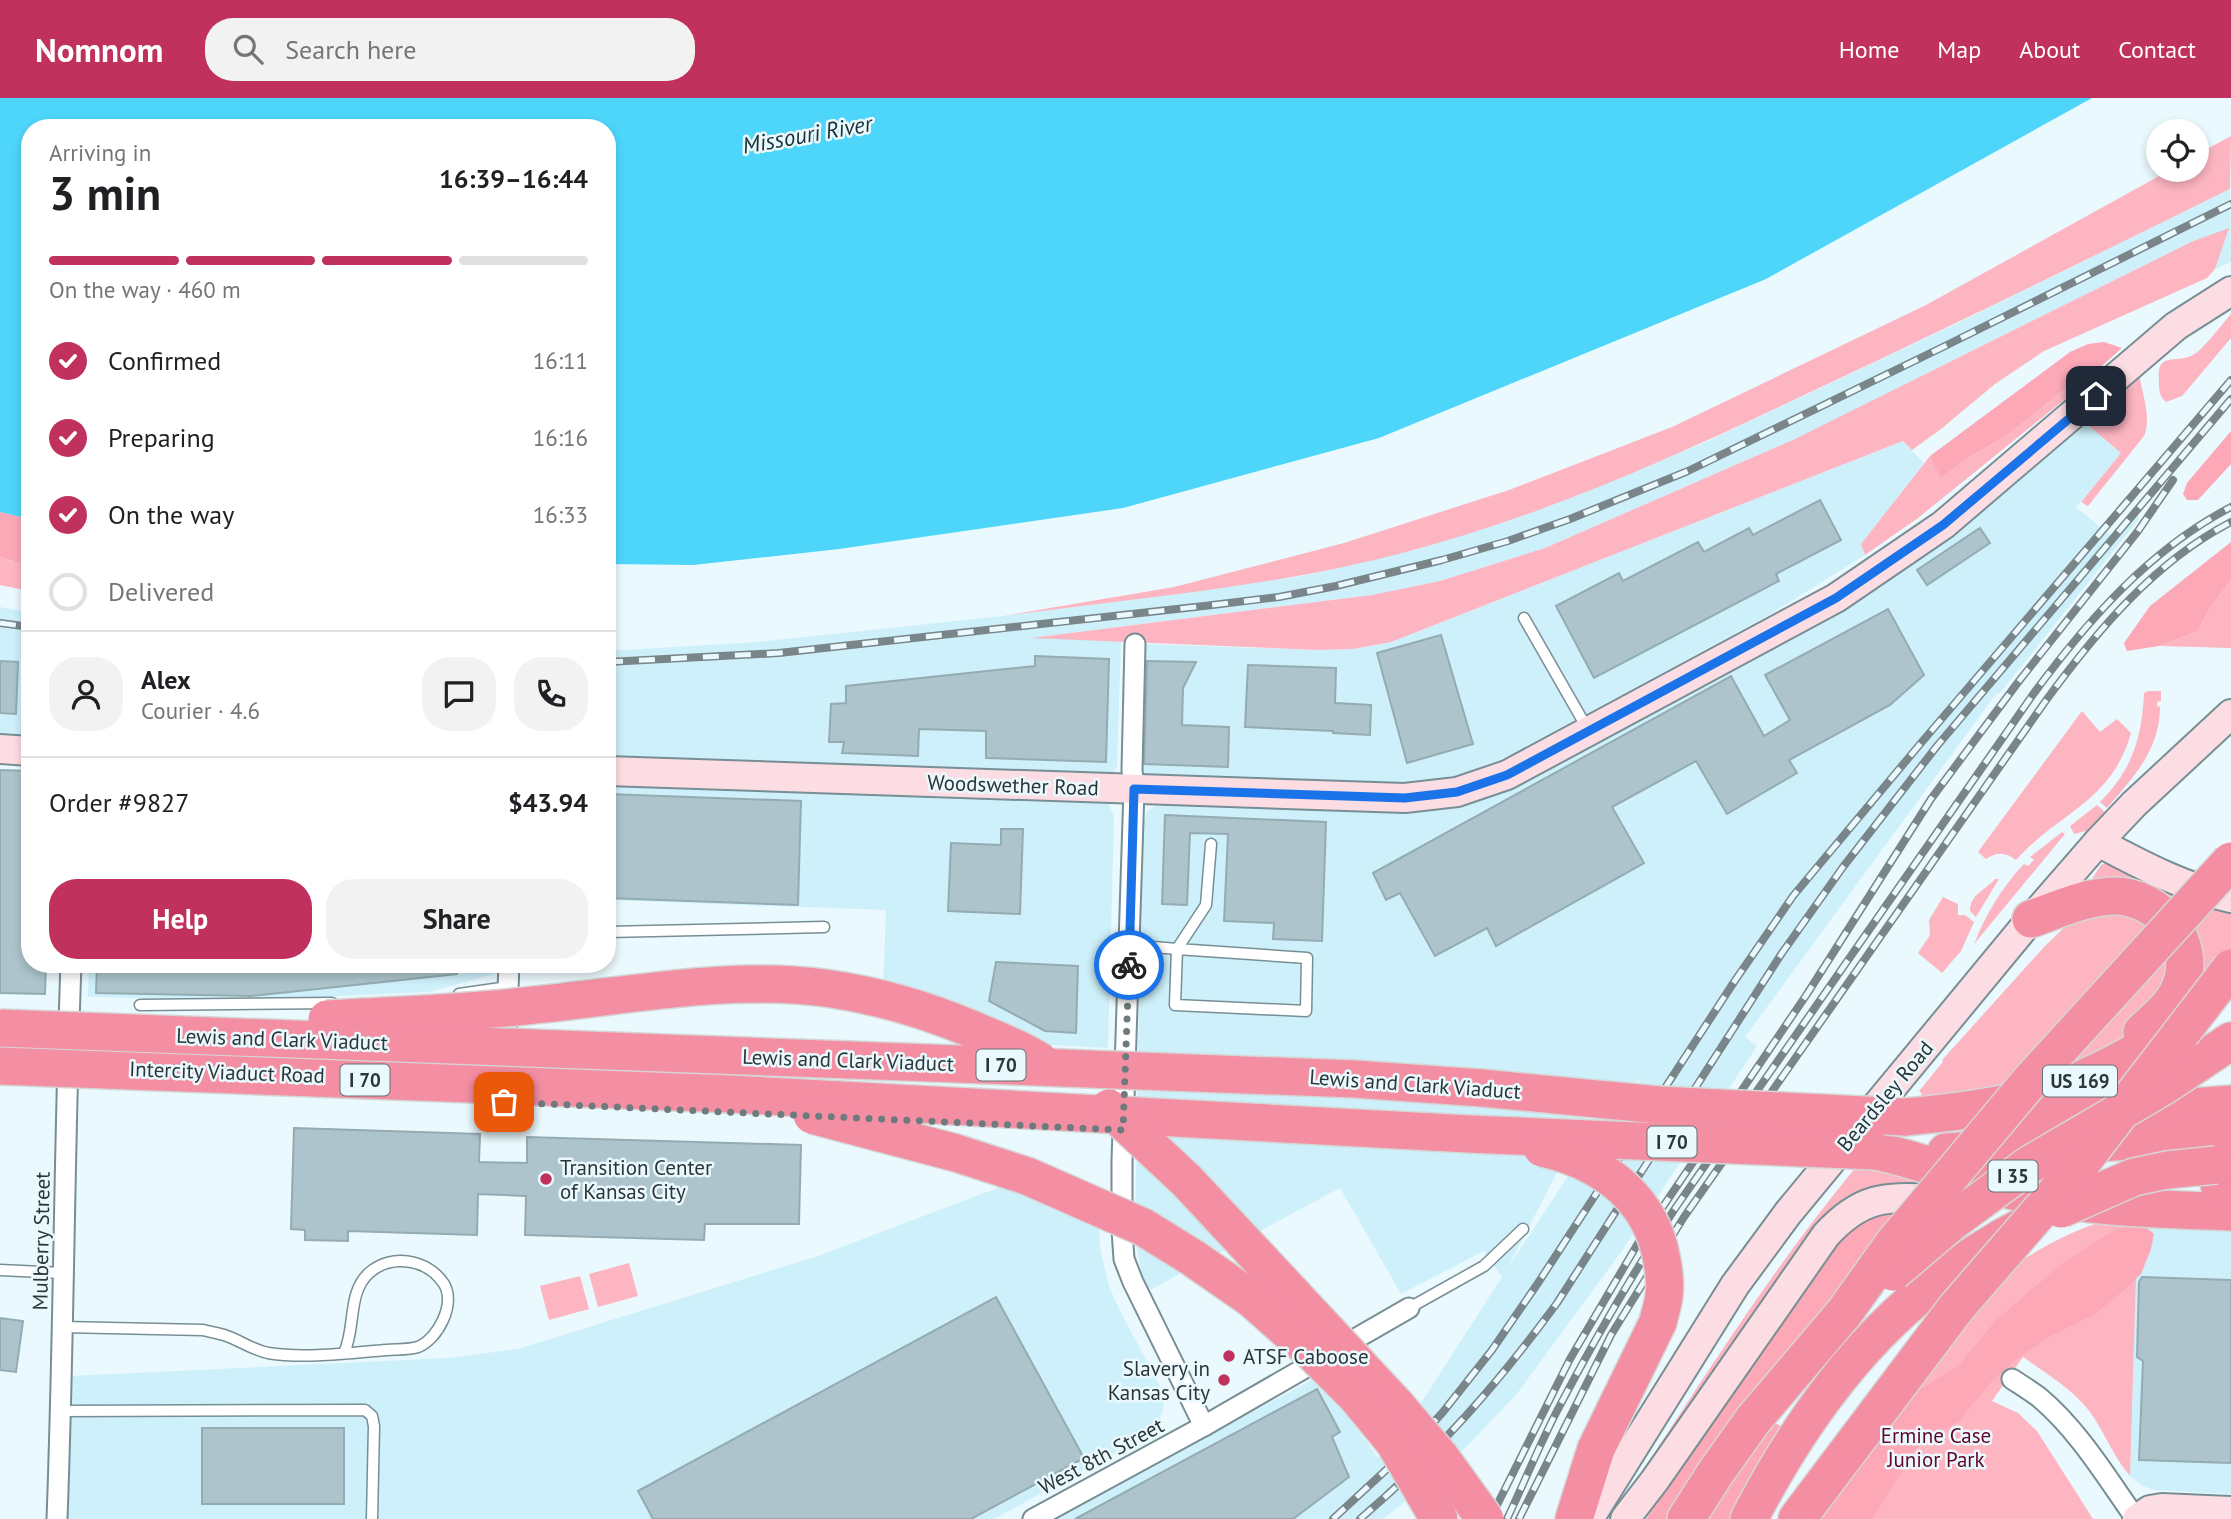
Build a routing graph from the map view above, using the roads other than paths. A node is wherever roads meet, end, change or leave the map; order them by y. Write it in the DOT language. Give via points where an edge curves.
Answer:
graph roads {
  1 [pos="2231,291"];
  2 [pos="1524,618"];
  3 [pos="1135,644"];
  4 [pos="2231,714"];
  5 [pos="1589,731"];
  6 [pos="0,749"];
  7 [pos="21,750"];
  8 [pos="616,771"];
  9 [pos="1134,789"];
  10 [pos="2098,842"];
  11 [pos="1211,844"];
  12 [pos="2231,861"];
  13 [pos="2231,898"];
  14 [pos="2031,919"];
  15 [pos="824,927"];
  16 [pos="616,932"];
  17 [pos="1129,945"];
  18 [pos="1177,949"];
  19 [pos="2231,968"];
  20 [pos="71,973"];
  21 [pos="509,973"];
  22 [pos="508,986"];
  23 [pos="2231,986"];
  24 [pos="447,996"];
  25 [pos="341,1002"];
  26 [pos="141,1005"];
  27 [pos="0,1028"];
  28 [pos="95,1032"];
  29 [pos="2231,1041"];
  30 [pos="2214,1059"];
  31 [pos="0,1066"];
  32 [pos="2107,1068"];
  33 [pos="730,1094"];
  34 [pos="497,1102"];
  35 [pos="2231,1104"];
  36 [pos="800,1115"];
  37 [pos="1905,1116"];
  38 [pos="868,1118"];
  39 [pos="1469,1134"];
  40 [pos="1875,1151"];
  41 [pos="2226,1174"];
  42 [pos="2074,1206"];
  43 [pos="1523,1229"];
  44 [pos="0,1270"];
  45 [pos="63,1273"];
  46 [pos="1409,1308"];
  47 [pos="1844,1313"];
  48 [pos="62,1327"];
  49 [pos="344,1353"];
  50 [pos="2012,1379"];
  51 [pos="61,1410"];
  52 [pos="1204,1426"];
  53 [pos="2231,1511"];
  54 [pos="57,1519"];
  55 [pos="372,1519"];
  56 [pos="1033,1519"];
  57 [pos="1439,1519"];
  58 [pos="1485,1519"];
  59 [pos="1574,1519"];
  60 [pos="1589,1519"];
  61 [pos="1625,1519"];
  62 [pos="1686,1519"];
  63 [pos="1749,1519"];
  64 [pos="1797,1519"];
  65 [pos="2136,1519"];
  1 -- 5 [label="street, Woodswether Road" via="2176,326 1943,525 1836,598"];
  2 -- 5 [label="lane"];
  3 -- 9 [label="street"];
  4 -- 10 [label="street, Beardsley Road"];
  5 -- 9 [label="street, Woodswether Road" via="1507,775 1434,795 1405,798"];
  6 -- 7 [label="street"];
  8 -- 9 [label="street, Woodswether Road"];
  9 -- 17 [label="street"];
  10 -- 13 [label="street" via="2145,867"];
  10 -- 14 [label="street, Beardsley Road"];
  11 -- 18 [label="lane" via="1206,905"];
  12 -- 47 [label="highway, bridge" via="2031,1080 1894,1243"];
  14 -- 32 [label="highway" via="2071,904 2113,896 2132,898 2170,922 2178,935 2185,960 2177,995"];
  14 -- 60 [label="street, Beardsley Road" via="1788,1213 1735,1284"];
  15 -- 16 [label="lane"];
  17 -- 18 [label="lane"];
  17 -- 52 [label="street" via="1117,1130 1124,1259"];
  18 -- 18 [label="lane" via="1175,1004 1306,1011 1307,958"];
  19 -- 64 [label="highway, bridge" via="2078,1166 1956,1308"];
  20 -- 45 [label="street, Mulberry Street"];
  21 -- 22 [label="street"];
  22 -- 24 [label="lane"];
  22 -- 34 [label="street"];
  23 -- 32 [label="highway, US 169" via="2181,1025"];
  25 -- 26 [label="lane"];
  27 -- 28 [label="highway, Lewis and Clark Viaduct / I 70, bridge"];
  28 -- 37 [label="highway, Lewis and Clark Viaduct / I 70, bridge" via="1354,1079 1660,1105"];
  28 -- 58 [label="highway, bridge" via="471,1011 700,987 769,985 824,988 950,1020 1028,1053 1104,1103 1187,1181 1396,1405"];
  29 -- 30 [label="highway"];
  30 -- 47 [label="highway, I 35, bridge" via="2029,1165 1953,1221"];
  31 -- 33 [label="highway, Lewis and Clark Viaduct / I 70, bridge"];
  32 -- 37 [label="highway, US 169" via="2029,1099 1990,1108"];
  33 -- 39 [label="highway, I 70, bridge"];
  33 -- 57 [label="highway, bridge" via="1016,1172 1143,1227 1252,1299 1356,1396 1394,1442"];
  35 -- 37 [label="highway, I 70" via="2051,1116"];
  36 -- 38 [label="lane"];
  39 -- 40 [label="highway, I 70, bridge"];
  39 -- 59 [label="highway, bridge" via="1586,1162 1617,1181 1638,1203 1655,1232 1663,1264 1664,1294 1658,1322 1596,1449"];
  40 -- 41 [label="highway, I 70" via="1981,1151"];
  40 -- 42 [label="highway"];
  41 -- 42 [label="highway, bridge"];
  42 -- 61 [label="street" via="1889,1198 1872,1200 1843,1216"];
  42 -- 63 [label="highway, I 35, bridge" via="2050,1211 1997,1239 1914,1298 1854,1358 1783,1457"];
  43 -- 46 [label="lane" via="1484,1266"];
  44 -- 45 [label="lane"];
  45 -- 48 [label="street, Mulberry Street"];
  46 -- 52 [label="street, West 8th Street"];
  47 -- 62 [label="highway, I 35" via="1753,1420"];
  48 -- 49 [label="lane" via="203,1330 270,1353"];
  48 -- 51 [label="street, Mulberry Street"];
  49 -- 49 [label="lane" via="417,1347 432,1338 447,1309 446,1286 415,1263 401,1260 376,1268 358,1288"];
  50 -- 65 [label="street" via="2063,1420"];
  51 -- 54 [label="street, Mulberry Street"];
  51 -- 55 [label="lane" via="365,1410 374,1426"];
  52 -- 56 [label="street, West 8th Street"];
  53 -- 65 [label="street" via="2162,1508"];
}
